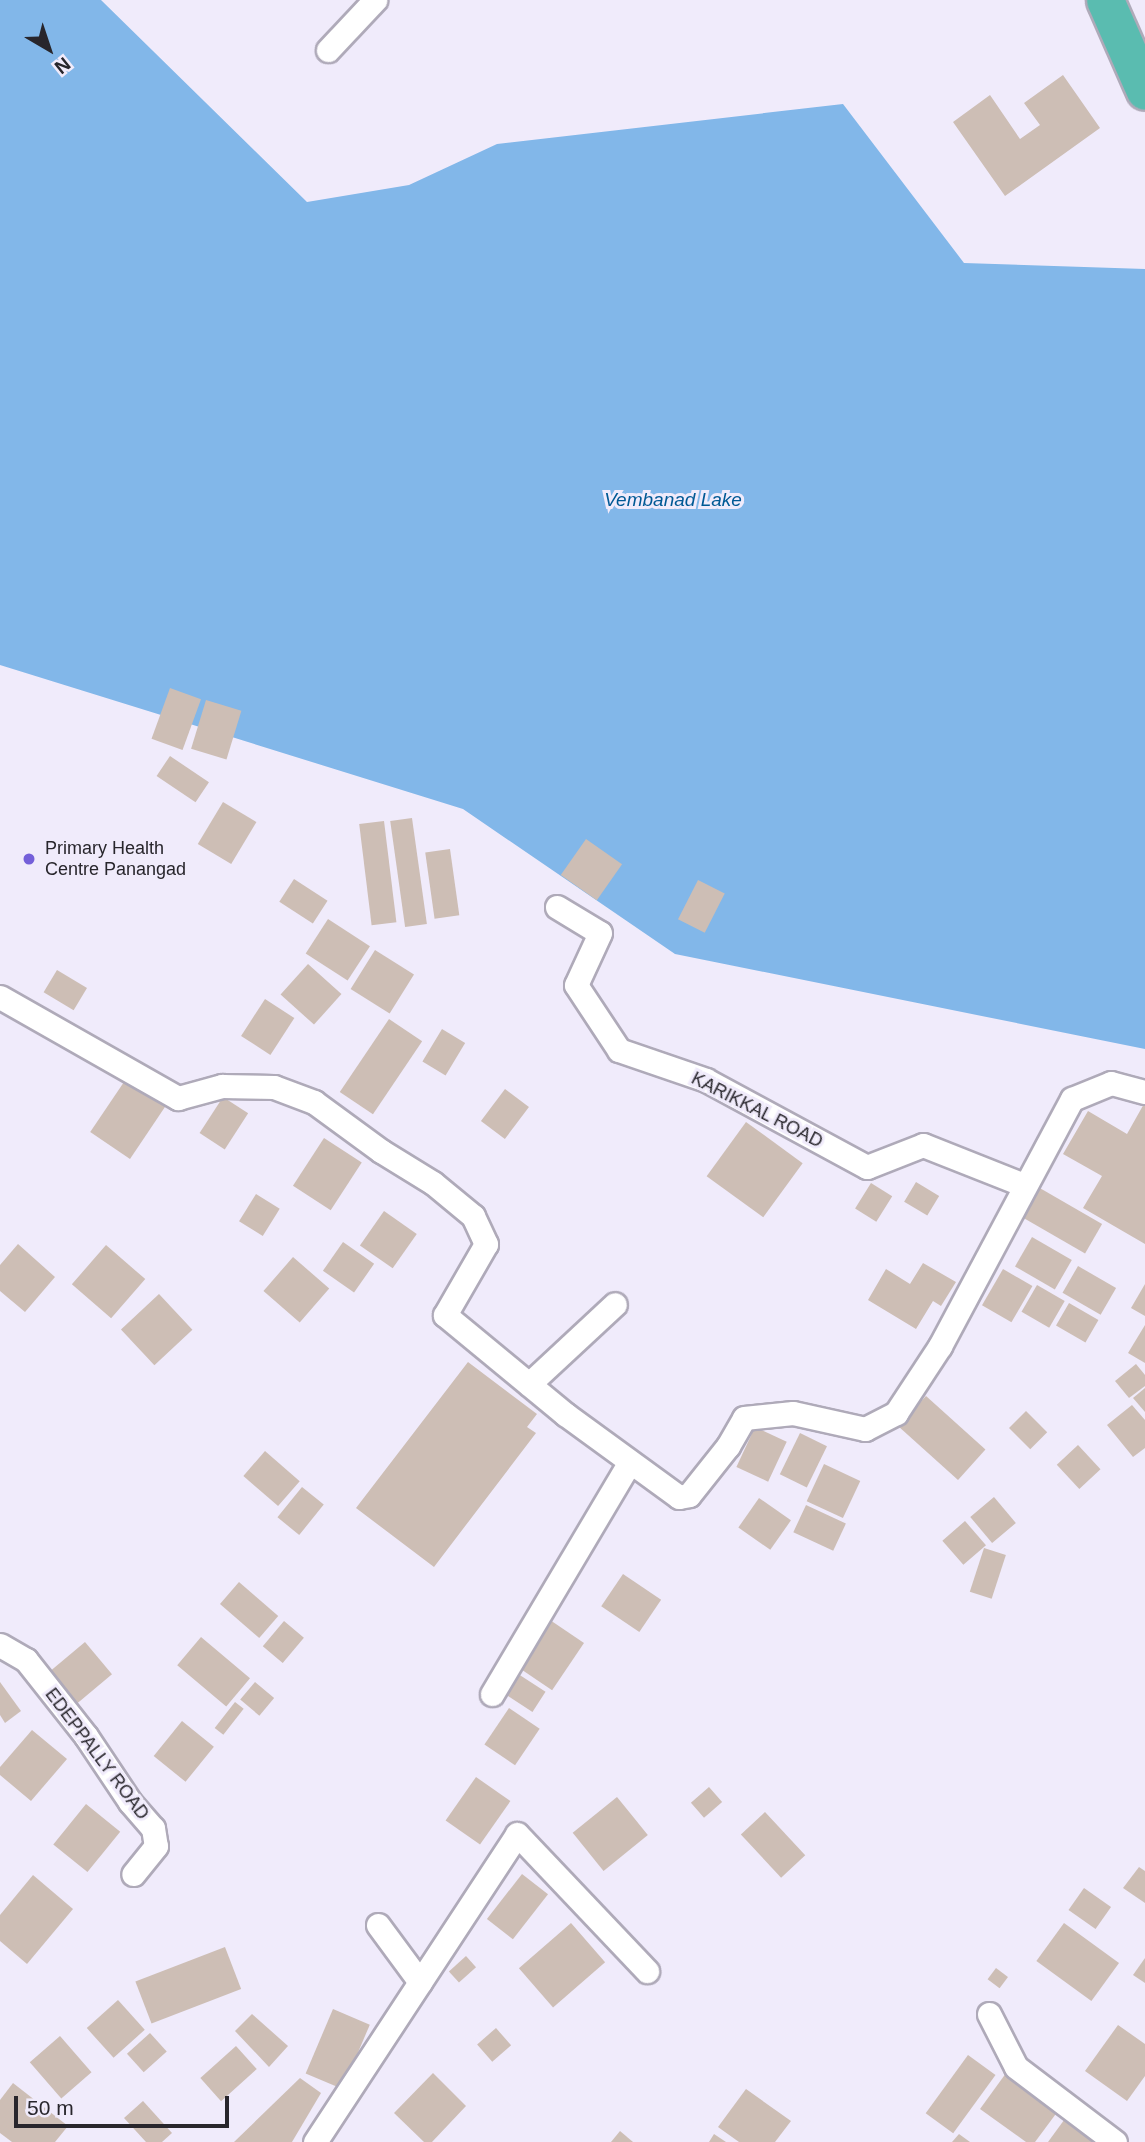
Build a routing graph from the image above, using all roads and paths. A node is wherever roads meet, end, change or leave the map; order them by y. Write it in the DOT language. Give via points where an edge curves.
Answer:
graph roads {
  1 [pos="375,0"];
  2 [pos="1105,0"];
  3 [pos="328,50"];
  4 [pos="1145,91"];
  5 [pos="557,907"];
  6 [pos="0,997"];
  7 [pos="1145,1092"];
  8 [pos="1024,1185"];
  9 [pos="615,1304"];
  10 [pos="529,1384"];
  11 [pos="629,1463"];
  12 [pos="0,1646"];
  13 [pos="492,1695"];
  14 [pos="133,1874"];
  15 [pos="378,1925"];
  16 [pos="647,1971"];
  17 [pos="420,1982"];
  18 [pos="989,2014"];
  19 [pos="315,2142"];
  20 [pos="1115,2142"];
  1 -- 3 [label="street"];
  2 -- 4 [label="highway"];
  5 -- 8 [label="street, KARIKKAL ROAD" via="600,933 576,985 619,1050 706,1080 867,1167 923,1145"];
  6 -- 10 [label="street" via="178,1098 222,1086 274,1087 314,1102 433,1183 473,1216 486,1244 445,1315"];
  7 -- 8 [label="street" via="1111,1083 1072,1099"];
  8 -- 11 [label="street" via="940,1346 896,1413 865,1429 793,1413 744,1418 689,1495 679,1497"];
  9 -- 10 [label="street"];
  10 -- 11 [label="street"];
  11 -- 13 [label="street"];
  12 -- 14 [label="street, EDEPPALLY ROAD" via="26,1660 153,1828 156,1846"];
  15 -- 17 [label="street"];
  16 -- 17 [label="street" via="517,1834"];
  17 -- 19 [label="street"];
  18 -- 20 [label="street" via="1016,2067"];
}
